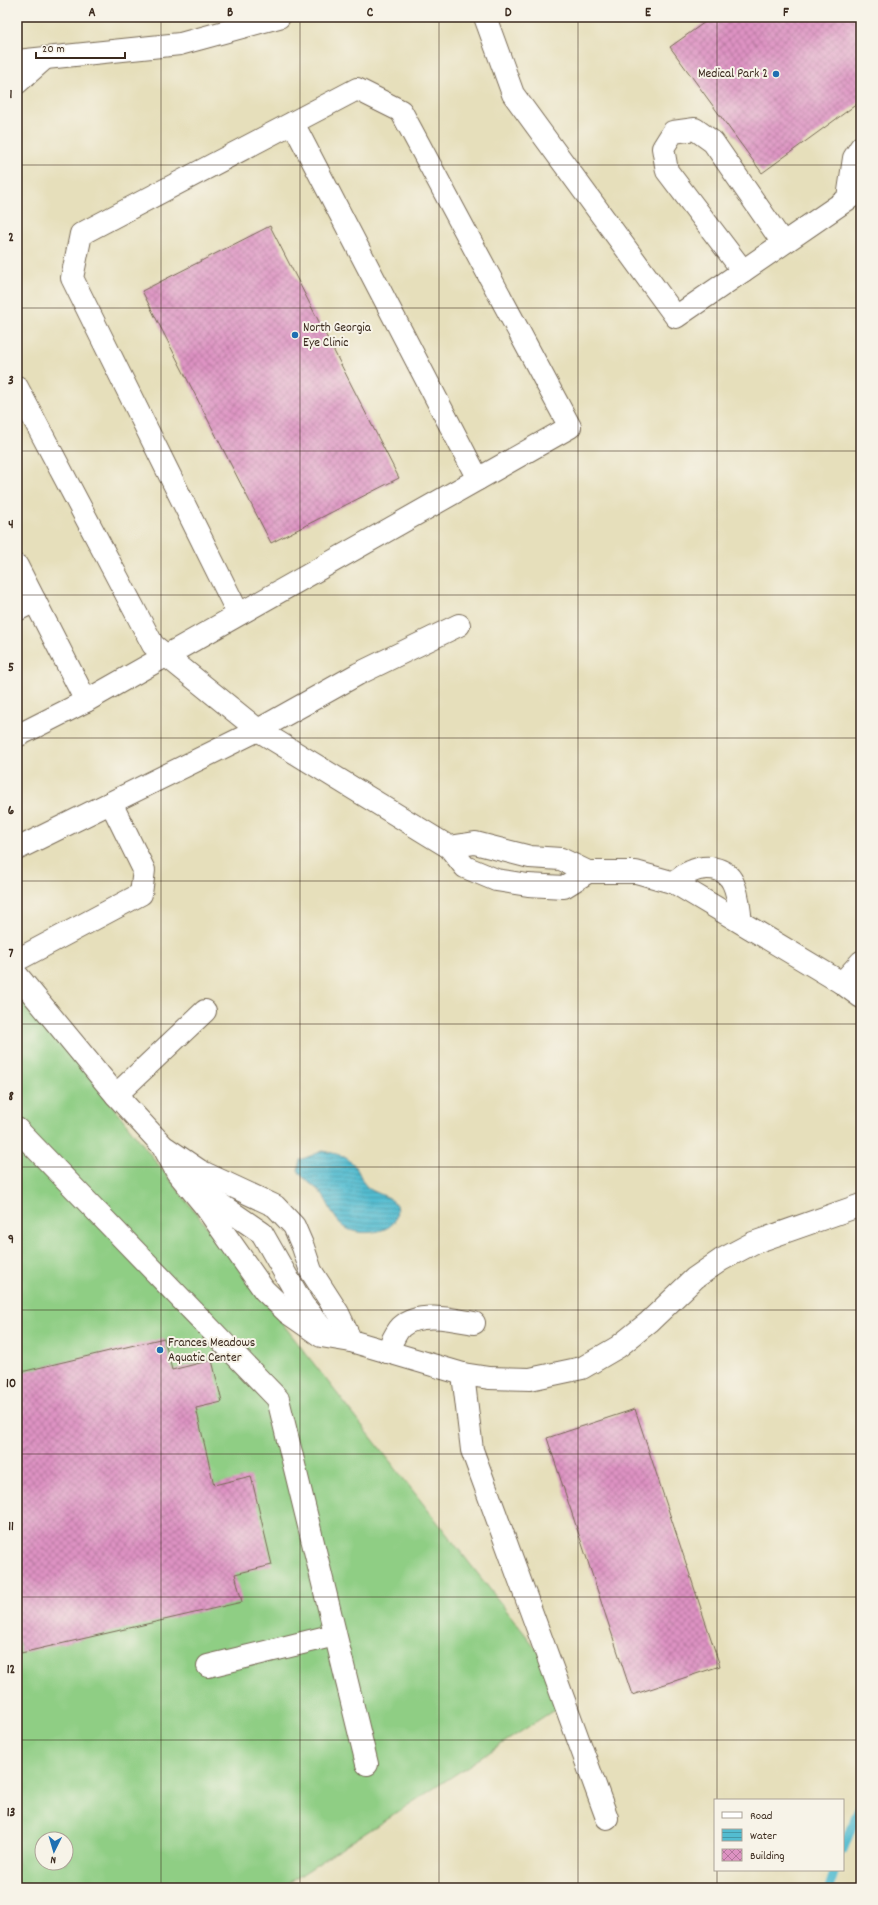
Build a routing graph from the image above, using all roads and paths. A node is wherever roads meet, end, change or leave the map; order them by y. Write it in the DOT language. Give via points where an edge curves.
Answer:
graph roads {
  1 [pos="279,17"];
  2 [pos="485,17"];
  3 [pos="44,59"];
  4 [pos="17,61"];
  5 [pos="17,83"];
  6 [pos="293,123"];
  7 [pos="861,148"];
  8 [pos="855,194"];
  9 [pos="783,244"];
  10 [pos="743,271"];
  11 [pos="17,387"];
  12 [pos="478,479"];
  13 [pos="17,566"];
  14 [pos="26,605"];
  15 [pos="238,613"];
  16 [pos="459,625"];
  17 [pos="165,654"];
  18 [pos="86,701"];
  19 [pos="258,730"];
  20 [pos="17,736"];
  21 [pos="111,802"];
  22 [pos="449,847"];
  23 [pos="17,849"];
  24 [pos="588,872"];
  25 [pos="675,883"];
  26 [pos="741,922"];
  27 [pos="17,960"];
  28 [pos="861,962"];
  29 [pos="17,975"];
  30 [pos="842,983"];
  31 [pos="861,997"];
  32 [pos="205,1011"];
  33 [pos="116,1094"];
  34 [pos="17,1129"];
  35 [pos="163,1146"];
  36 [pos="182,1178"];
  37 [pos="861,1205"];
  38 [pos="474,1323"];
  39 [pos="351,1341"];
  40 [pos="387,1352"];
  41 [pos="463,1374"];
  42 [pos="335,1635"];
  43 [pos="208,1666"];
  44 [pos="367,1764"];
  45 [pos="607,1818"];
  1 -- 3 [label="main road" via="180,44"];
  2 -- 10 [label="main road" via="513,94 676,317"];
  3 -- 4 [label="main road"];
  3 -- 5 [label="main road"];
  6 -- 12 [label="main road"];
  6 -- 12 [label="main road" via="357,89 401,111 570,427"];
  6 -- 15 [label="main road" via="81,234 72,278"];
  7 -- 8 [label="main road" via="854,158"];
  8 -- 9 [label="main road"];
  9 -- 10 [label="main road"];
  9 -- 10 [label="main road" via="713,142 695,129 673,132 663,148 667,171"];
  11 -- 17 [label="main road" via="153,645"];
  12 -- 15 [label="main road"];
  13 -- 14 [label="main road"];
  14 -- 18 [label="main road"];
  15 -- 17 [label="main road"];
  16 -- 19 [label="main road" via="358,674"];
  17 -- 18 [label="main road"];
  17 -- 19 [label="main road"];
  18 -- 20 [label="main road"];
  19 -- 21 [label="main road"];
  19 -- 22 [label="main road"];
  21 -- 23 [label="main road"];
  21 -- 27 [label="main road" via="144,870 141,894"];
  22 -- 24 [label="main road" via="475,843 530,857 561,859"];
  22 -- 24 [label="main road" via="465,867 496,880 528,885 564,886"];
  24 -- 25 [label="main road" via="636,872"];
  25 -- 26 [label="main road"];
  25 -- 26 [label="main road" via="688,872 703,867 717,868 726,873 733,881 737,894"];
  26 -- 30 [label="main road"];
  28 -- 30 [label="main road"];
  29 -- 33 [label="main road"];
  30 -- 31 [label="main road"];
  32 -- 33 [label="main road"];
  33 -- 35 [label="main road"];
  34 -- 42 [label="main road" via="278,1399"];
  35 -- 36 [label="main road"];
  35 -- 39 [label="main road" via="200,1170 275,1206 294,1226 311,1271 338,1313"];
  36 -- 39 [label="main road" via="262,1233 303,1305 320,1327"];
  36 -- 39 [label="main road" via="205,1206 264,1290 288,1313 321,1336"];
  37 -- 41 [label="main road" via="753,1243 720,1260 695,1278 649,1322 618,1347 582,1368 530,1379 489,1378"];
  38 -- 40 [label="main road" via="439,1317 411,1320 400,1328"];
  39 -- 40 [label="main road"];
  40 -- 41 [label="main road"];
  41 -- 45 [label="main road" via="472,1450"];
  42 -- 43 [label="main road"];
  42 -- 44 [label="main road"];
}
